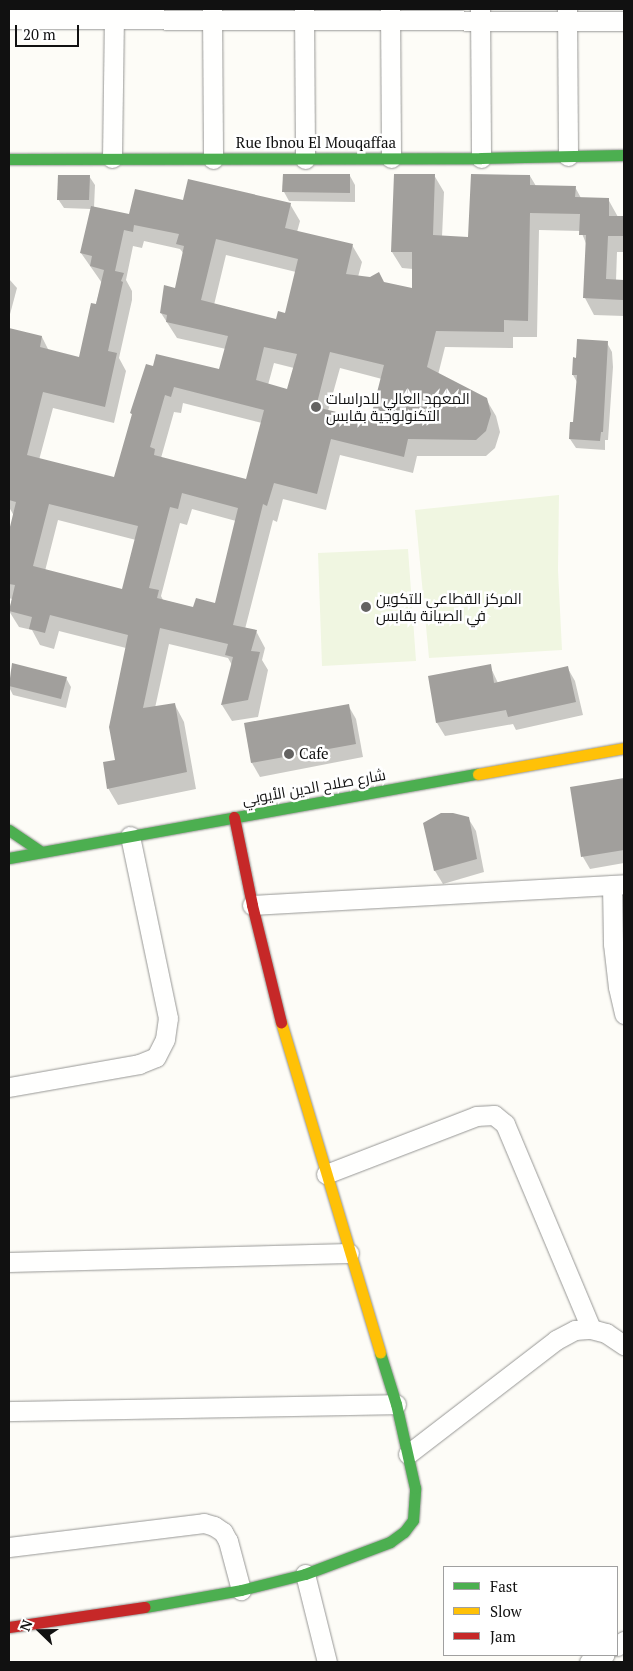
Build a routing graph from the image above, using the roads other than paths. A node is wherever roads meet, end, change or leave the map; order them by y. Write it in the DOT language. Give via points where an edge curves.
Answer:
graph roads {
  1 [pos="114,14"];
  2 [pos="212,14"];
  3 [pos="304,14"];
  4 [pos="390,14"];
  5 [pos="480,14"];
  6 [pos="567,14"];
  7 [pos="12,16"];
  8 [pos="624,21"];
  9 [pos="624,155"];
  10 [pos="568,156"];
  11 [pos="112,158"];
  12 [pos="305,158"];
  13 [pos="391,158"];
  14 [pos="481,158"];
  15 [pos="9,159"];
  16 [pos="213,159"];
  17 [pos="624,748"];
  18 [pos="234,817"];
  19 [pos="9,830"];
  20 [pos="130,836"];
  21 [pos="40,851"];
  22 [pos="9,858"];
  23 [pos="618,885"];
  24 [pos="252,905"];
  25 [pos="624,1014"];
  26 [pos="9,1087"];
  27 [pos="326,1174"];
  28 [pos="349,1253"];
  29 [pos="9,1262"];
  30 [pos="591,1329"];
  31 [pos="624,1345"];
  32 [pos="396,1404"];
  33 [pos="9,1411"];
  34 [pos="408,1454"];
  35 [pos="9,1547"];
  36 [pos="305,1574"];
  37 [pos="241,1590"];
  38 [pos="9,1627"];
  39 [pos="321,1661"];
  1 -- 2 [label="street"];
  1 -- 7 [label="street"];
  1 -- 11 [label="street"];
  2 -- 3 [label="street"];
  2 -- 16 [label="street"];
  3 -- 4 [label="street"];
  3 -- 12 [label="street"];
  4 -- 5 [label="street"];
  4 -- 13 [label="street"];
  5 -- 6 [label="street"];
  5 -- 14 [label="street"];
  6 -- 8 [label="street"];
  6 -- 10 [label="street"];
  9 -- 10 [label="street, Rue Ibnou El Mouqaffaa"];
  10 -- 14 [label="street, Rue Ibnou El Mouqaffaa"];
  11 -- 15 [label="street, Rue Ibnou El Mouqaffaa"];
  11 -- 16 [label="street, Rue Ibnou El Mouqaffaa"];
  12 -- 13 [label="street, Rue Ibnou El Mouqaffaa"];
  12 -- 16 [label="street, Rue Ibnou El Mouqaffaa"];
  13 -- 14 [label="street, Rue Ibnou El Mouqaffaa"];
  17 -- 18 [label="street, شارع صلاح الدين الأيوبي"];
  18 -- 20 [label="street, شارع صلاح الدين الأيوبي"];
  18 -- 24 [label="street"];
  19 -- 21 [label="street"];
  20 -- 21 [label="street, شارع صلاح الدين الأيوبي"];
  20 -- 26 [label="street" via="168,1018 165,1039 156,1057 140,1064"];
  21 -- 22 [label="street, شارع صلاح الدين الأيوبي"];
  23 -- 24 [label="street"];
  23 -- 25 [label="street" via="614,944"];
  24 -- 27 [label="street" via="290,1056"];
  27 -- 28 [label="street"];
  27 -- 30 [label="street" via="476,1116 494,1116 504,1124"];
  28 -- 29 [label="street"];
  28 -- 32 [label="street"];
  30 -- 31 [label="street" via="606,1333"];
  30 -- 34 [label="street" via="575,1330 556,1340"];
  32 -- 33 [label="street"];
  32 -- 34 [label="street"];
  34 -- 36 [label="street" via="416,1505 414,1520 404,1532 390,1542"];
  35 -- 37 [label="street" via="204,1523 214,1526 228,1541"];
  36 -- 37 [label="street"];
  36 -- 39 [label="street"];
  37 -- 38 [label="street" via="107,1614"];
}
